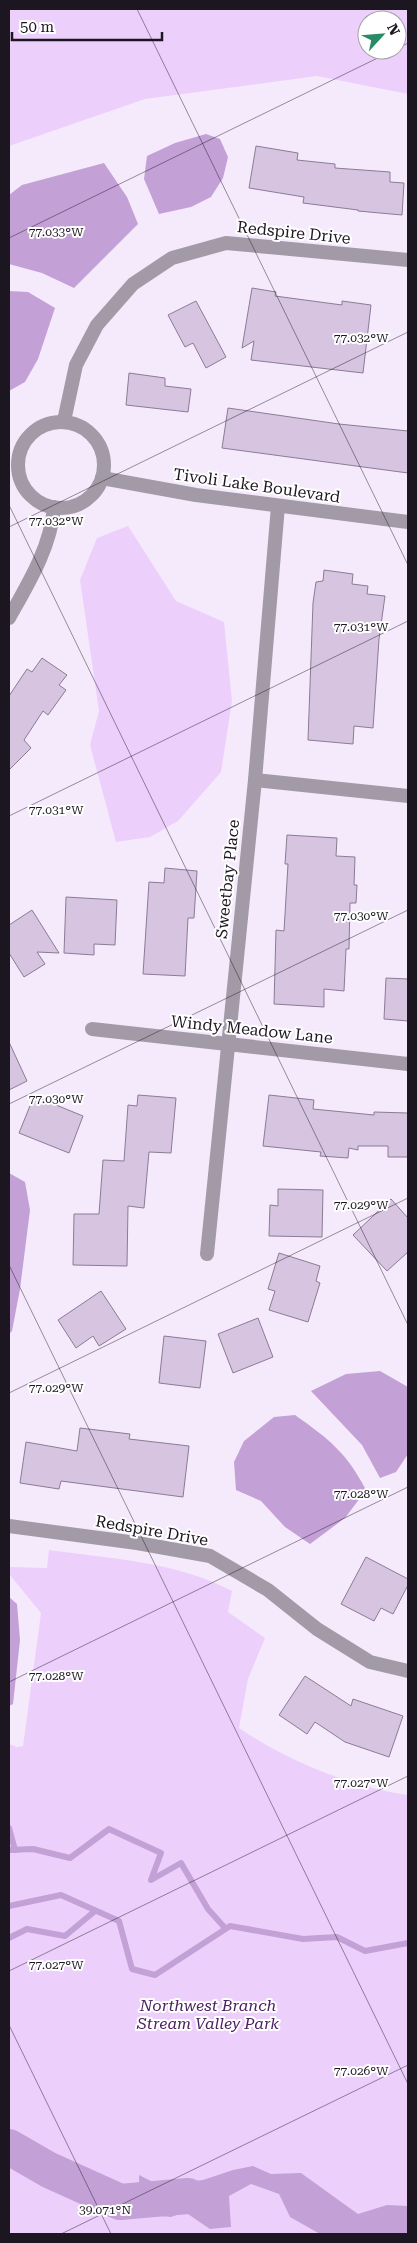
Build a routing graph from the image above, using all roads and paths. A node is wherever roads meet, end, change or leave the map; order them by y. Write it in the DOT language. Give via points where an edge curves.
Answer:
graph roads {
  1 [pos="408,260"];
  2 [pos="64,421"];
  3 [pos="15,444"];
  4 [pos="102,478"];
  5 [pos="278,506"];
  6 [pos="54,507"];
  7 [pos="408,522"];
  8 [pos="9,618"];
  9 [pos="255,780"];
  10 [pos="408,796"];
  11 [pos="92,1029"];
  12 [pos="228,1045"];
  13 [pos="408,1064"];
  14 [pos="207,1254"];
  15 [pos="9,1526"];
  16 [pos="408,1671"];
  1 -- 2 [label="street, Redspire Drive" via="226,243 172,258 133,284 97,325 76,365"];
  2 -- 3 [label="street" via="38,427"];
  2 -- 4 [label="street" via="77,424 97,441 104,466"];
  3 -- 6 [label="street" via="18,473 23,485 31,496"];
  4 -- 5 [label="street, Tivoli Lake Boulevard"];
  4 -- 6 [label="street" via="83,502 66,508"];
  5 -- 7 [label="street, Tivoli Lake Boulevard"];
  5 -- 9 [label="street, Sweetbay Place"];
  6 -- 8 [label="street" via="53,523 34,572"];
  9 -- 10 [label="street"];
  9 -- 12 [label="street, Sweetbay Place"];
  11 -- 12 [label="street, Windy Meadow Lane"];
  12 -- 13 [label="street, Windy Meadow Lane"];
  12 -- 14 [label="street, Sweetbay Place"];
  15 -- 16 [label="street, Redspire Drive" via="210,1556 268,1590 317,1629 370,1662"];
}
